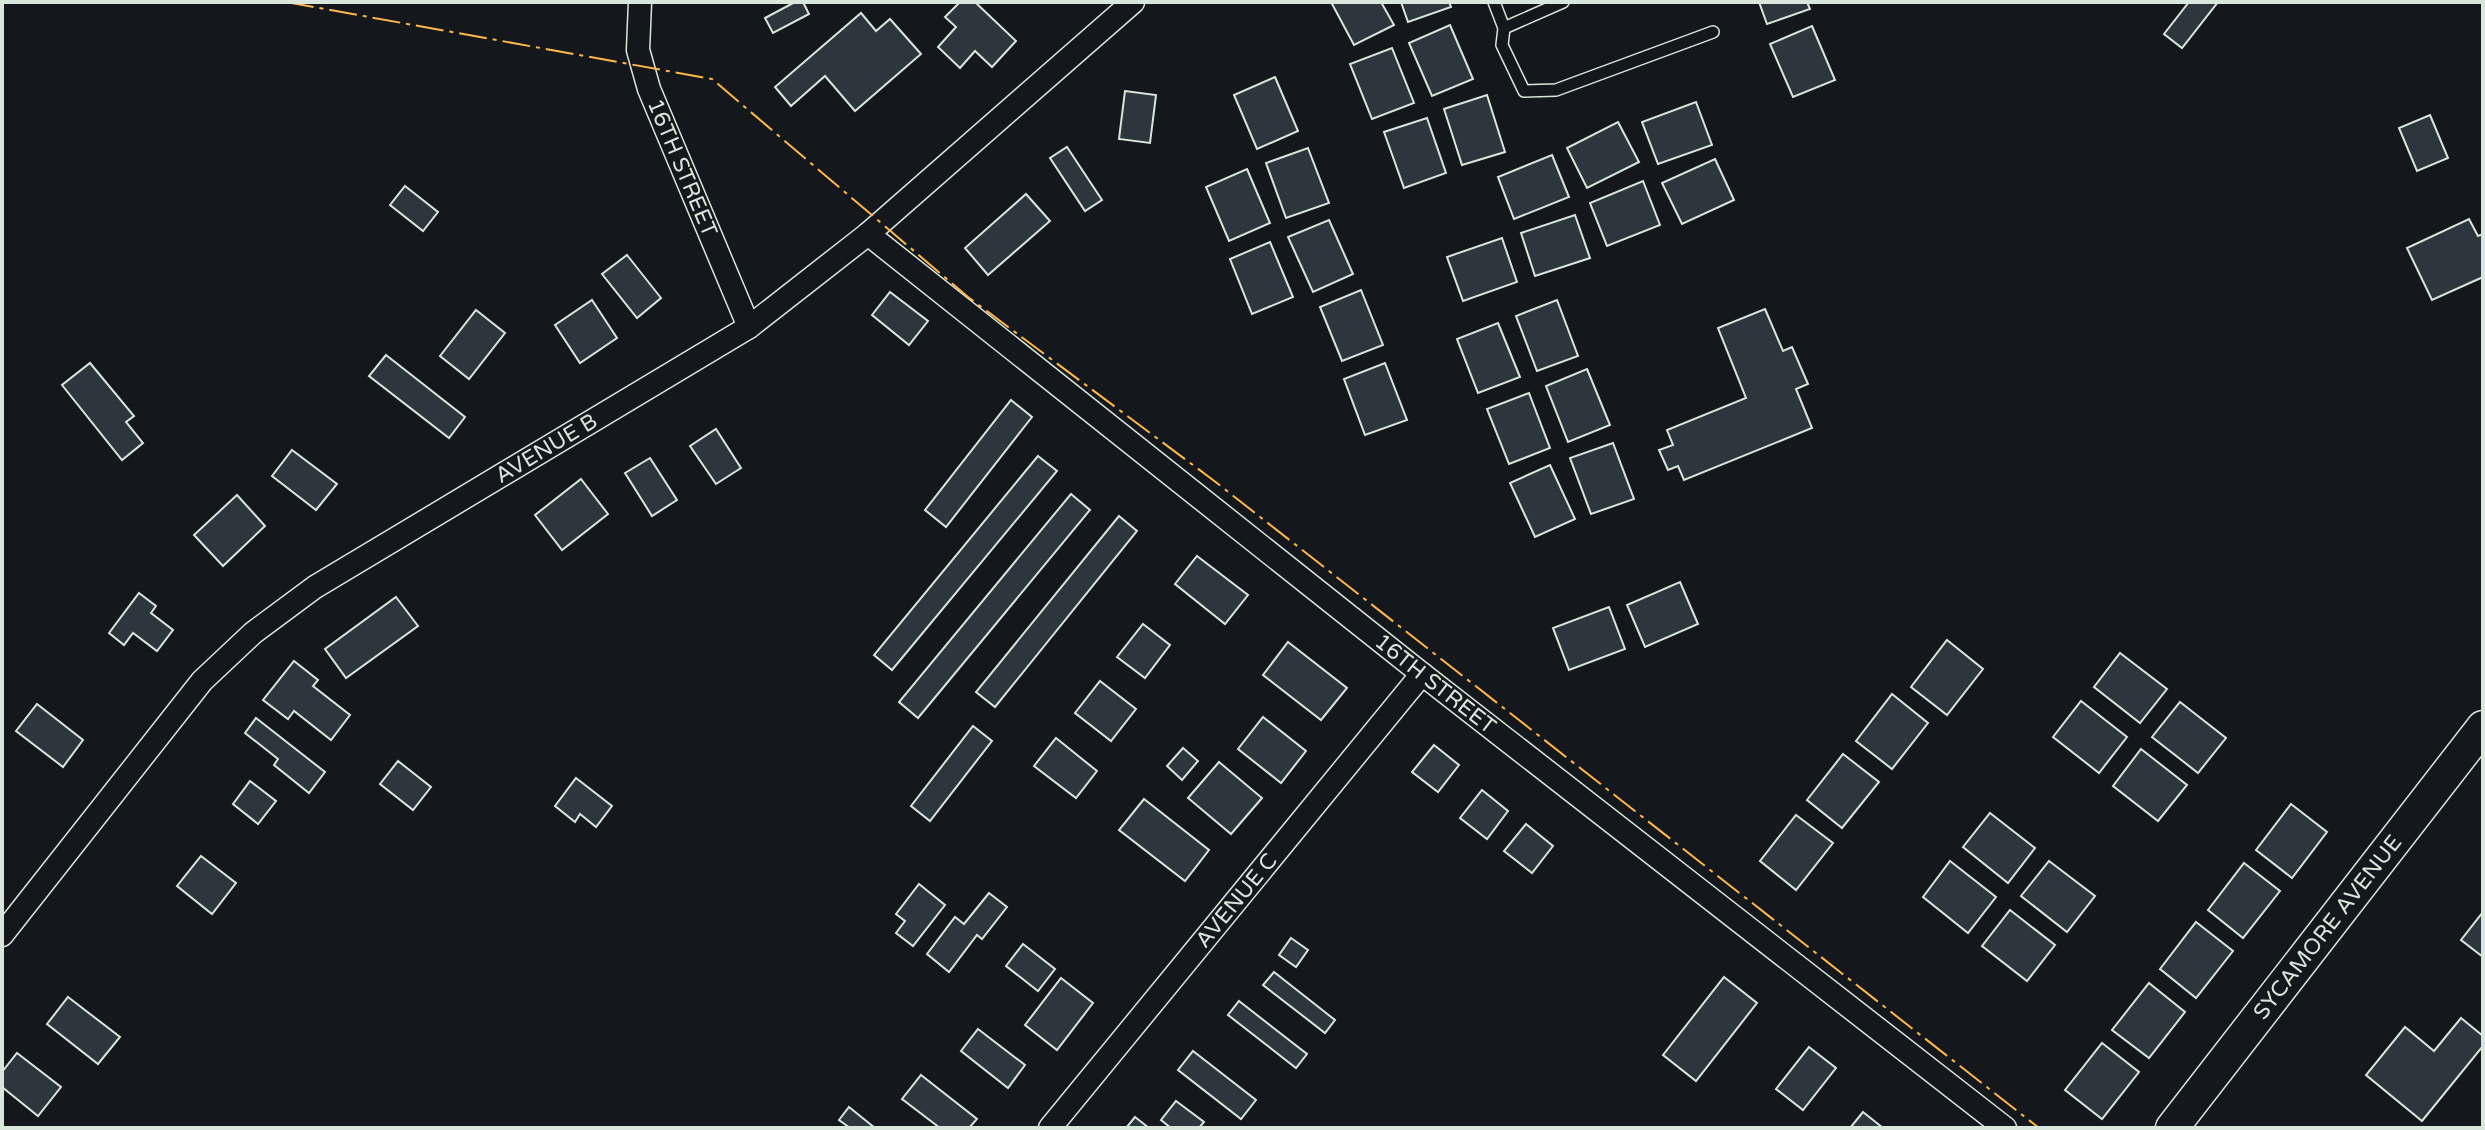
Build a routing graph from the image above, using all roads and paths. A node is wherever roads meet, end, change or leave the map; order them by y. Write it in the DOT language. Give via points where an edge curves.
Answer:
graph roads {
  1 [pos="640,2"];
  2 [pos="1133,2"];
  3 [pos="1494,2"];
  4 [pos="1563,2"];
  5 [pos="1504,28"];
  6 [pos="1713,32"];
  7 [pos="868,234"];
  8 [pos="749,327"];
  9 [pos="1422,674"];
  10 [pos="2483,727"];
  11 [pos="2,935"];
  12 [pos="1050,1128"];
  13 [pos="2005,1128"];
  14 [pos="2172,1128"];
  1 -- 8 [label="street, 16TH STREET" via="638,50 649,89"];
  2 -- 7 [label="street, AVENUE B"];
  3 -- 5 [label="lane"];
  4 -- 5 [label="lane"];
  5 -- 6 [label="lane" via="1502,45 1524,91 1556,90"];
  7 -- 8 [label="street, AVENUE B"];
  7 -- 9 [label="street, 16TH STREET"];
  8 -- 11 [label="street, AVENUE B" via="315,587 253,633 202,681"];
  9 -- 12 [label="street, AVENUE C"];
  9 -- 13 [label="street, 16TH STREET"];
  10 -- 14 [label="street, SYCAMORE AVENUE"];
}
